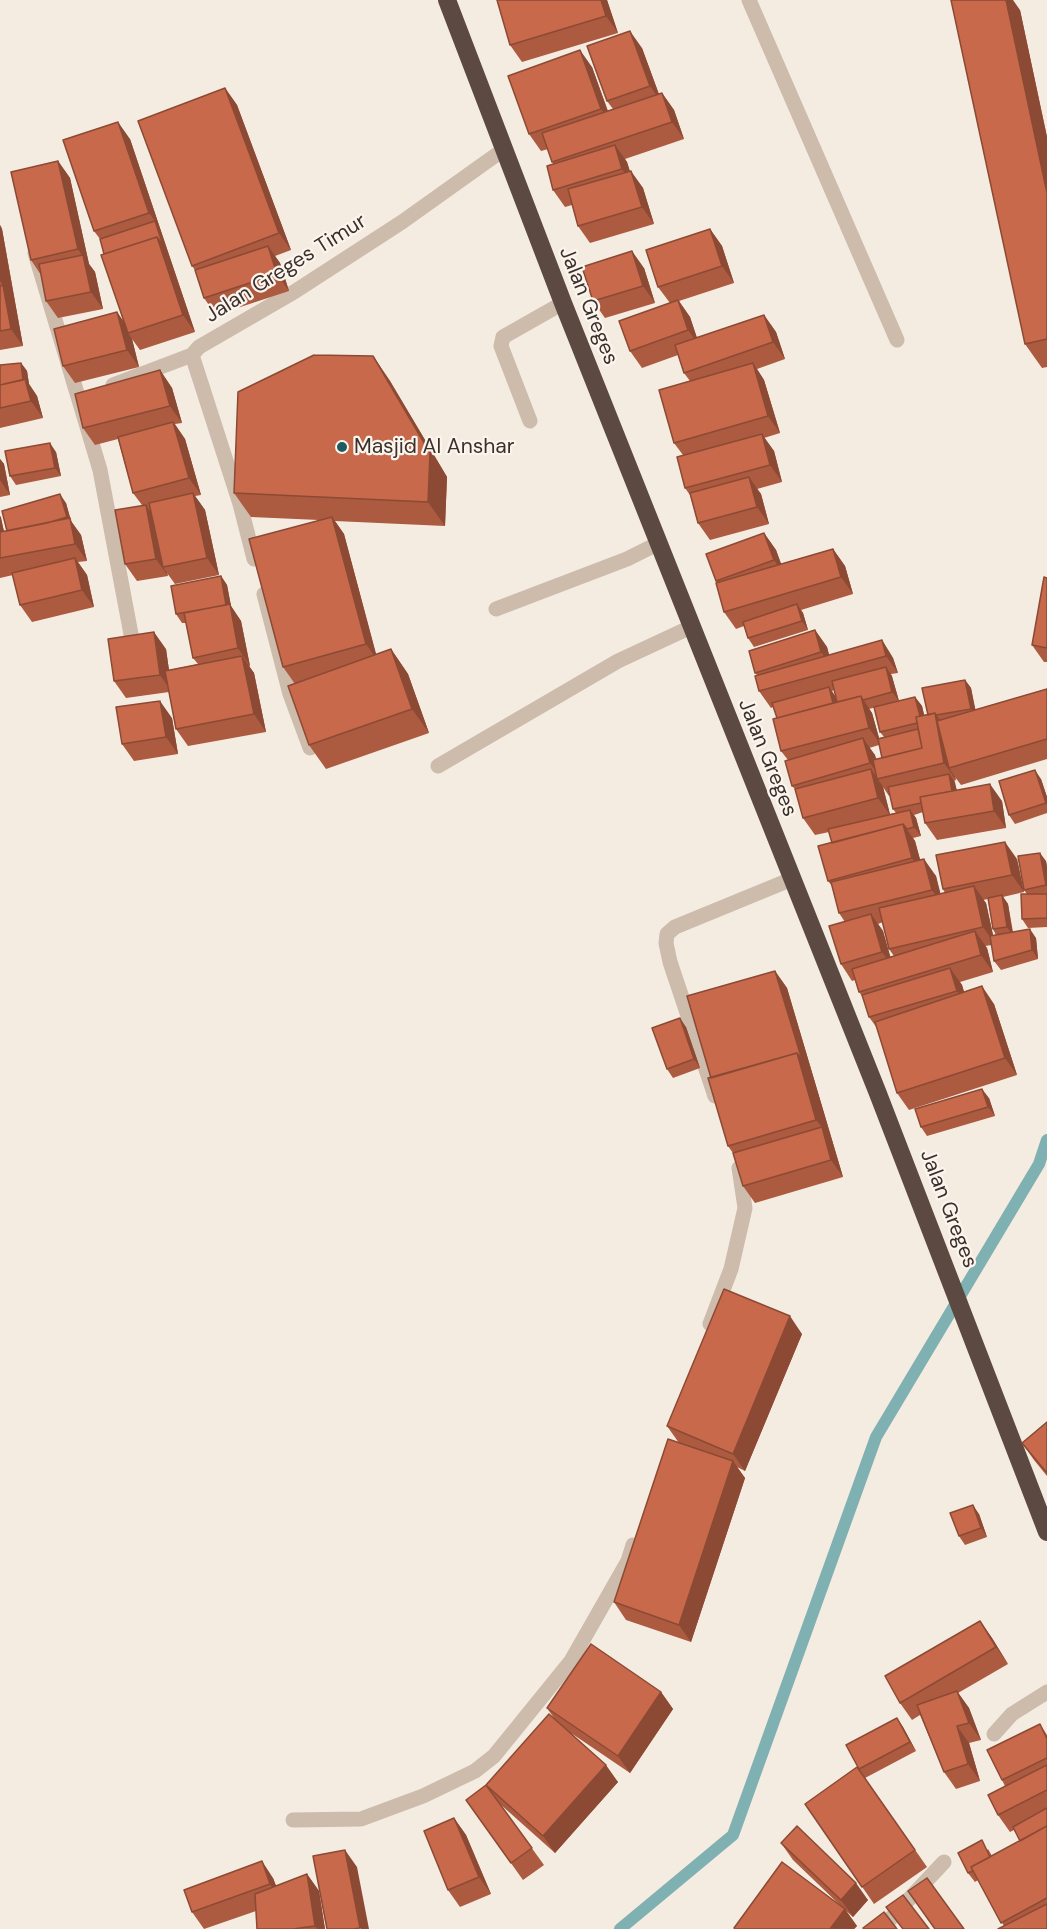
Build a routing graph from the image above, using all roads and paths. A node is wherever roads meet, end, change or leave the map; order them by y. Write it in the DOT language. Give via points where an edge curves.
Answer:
graph roads {
  1 [pos="447,0"];
  2 [pos="749,0"];
  3 [pos="503,150"];
  4 [pos="30,235"];
  5 [pos="563,303"];
  6 [pos="897,340"];
  7 [pos="192,355"];
  8 [pos="90,394"];
  9 [pos="530,421"];
  10 [pos="659,543"];
  11 [pos="496,609"];
  12 [pos="691,627"];
  13 [pos="134,650"];
  14 [pos="310,748"];
  15 [pos="438,766"];
  16 [pos="792,879"];
  17 [pos="719,1106"];
  18 [pos="733,1150"];
  19 [pos="704,1342"];
  20 [pos="639,1528"];
  21 [pos="1047,1532"];
  22 [pos="1047,1692"];
  23 [pos="994,1734"];
  24 [pos="293,1820"];
  25 [pos="944,1862"];
  26 [pos="881,1929"];
  1 -- 3 [label="highway, Jalan Greges"];
  2 -- 6 [label="street"];
  3 -- 5 [label="highway, Jalan Greges"];
  3 -- 7 [label="street, Jalan Greges Timur" via="392,228 294,292 199,347"];
  4 -- 8 [label="street" via="43,286"];
  5 -- 9 [label="street" via="503,337 501,345"];
  5 -- 10 [label="highway, Jalan Greges"];
  7 -- 8 [label="street, Jalan Greges Timur"];
  7 -- 14 [label="street" via="240,504 290,694"];
  8 -- 13 [label="street" via="100,470"];
  10 -- 11 [label="street"];
  10 -- 12 [label="highway, Jalan Greges"];
  12 -- 15 [label="street" via="618,661"];
  12 -- 16 [label="highway, Jalan Greges"];
  16 -- 17 [label="street" via="675,927 667,934 670,962"];
  16 -- 21 [label="highway, Jalan Greges"];
  18 -- 19 [label="street" via="745,1208 731,1269"];
  20 -- 24 [label="street" via="628,1561 571,1661 494,1756 475,1771 423,1796 361,1819"];
  22 -- 23 [label="street" via="1012,1714"];
  25 -- 26 [label="street"];
}
